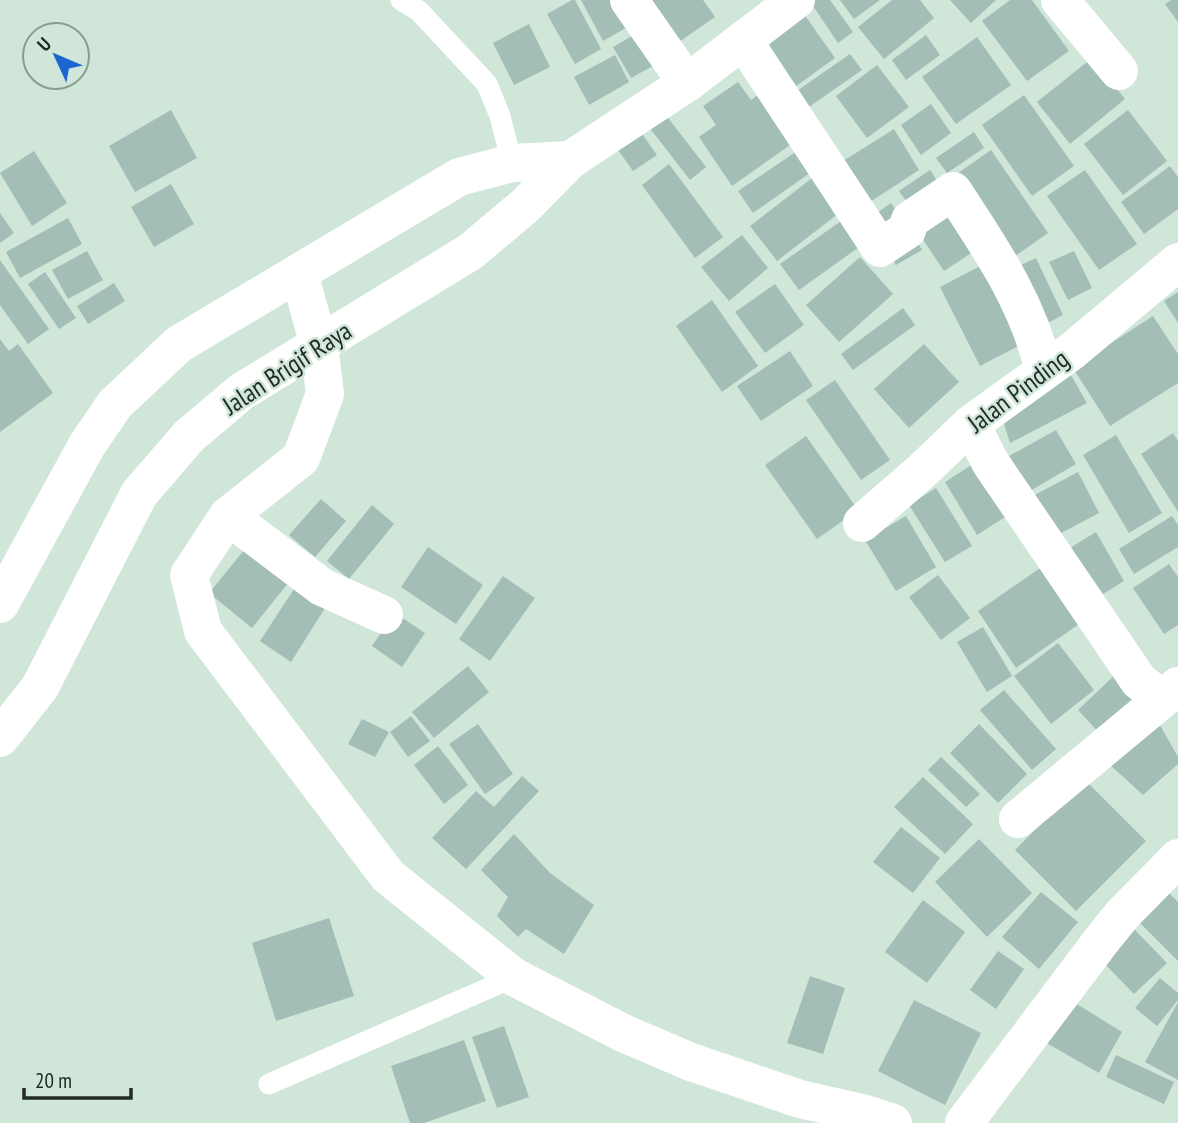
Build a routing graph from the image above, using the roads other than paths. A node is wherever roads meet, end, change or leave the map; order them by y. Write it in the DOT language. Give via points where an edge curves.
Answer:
graph roads {
  1 [pos="401,0"];
  2 [pos="629,0"];
  3 [pos="796,0"];
  4 [pos="1060,0"];
  5 [pos="743,40"];
  6 [pos="1119,71"];
  7 [pos="687,83"];
  8 [pos="570,160"];
  9 [pos="512,163"];
  10 [pos="1178,262"];
  11 [pos="299,273"];
  12 [pos="319,345"];
  13 [pos="1044,371"];
  14 [pos="971,424"];
  15 [pos="228,516"];
  16 [pos="862,523"];
  17 [pos="0,604"];
  18 [pos="384,615"];
  19 [pos="1170,692"];
  20 [pos="0,738"];
  21 [pos="1018,819"];
  22 [pos="1178,858"];
  23 [pos="514,977"];
  24 [pos="269,1084"];
  25 [pos="893,1123"];
  26 [pos="964,1123"];
  1 -- 9 [label="lane" via="419,11 487,84"];
  2 -- 7 [label="street"];
  3 -- 5 [label="street, Jalan Brigif Raya"];
  4 -- 6 [label="street"];
  5 -- 7 [label="street, Jalan Brigif Raya"];
  5 -- 13 [label="street" via="880,248 907,230 910,220 953,191 1001,263 1036,337"];
  7 -- 8 [label="street, Jalan Brigif Raya"];
  8 -- 9 [label="street"];
  8 -- 12 [label="street, Jalan Brigif Raya" via="470,252"];
  9 -- 11 [label="street" via="459,177"];
  10 -- 13 [label="street, Jalan Pinding"];
  11 -- 12 [label="street"];
  11 -- 17 [label="street" via="179,344 115,404 86,445"];
  12 -- 15 [label="street" via="326,394 300,458"];
  12 -- 20 [label="street, Jalan Brigif Raya" via="241,392 189,436 138,494 40,687"];
  13 -- 14 [label="street, Jalan Pinding"];
  14 -- 16 [label="street, Jalan Pinding"];
  14 -- 19 [label="street" via="990,462 1139,681"];
  15 -- 18 [label="street" via="322,587"];
  15 -- 23 [label="street" via="189,575 203,631 388,876"];
  19 -- 21 [label="street"];
  22 -- 26 [label="street" via="1108,932"];
  23 -- 24 [label="lane"];
  23 -- 25 [label="street" via="623,1034 691,1062 789,1096"];
}
